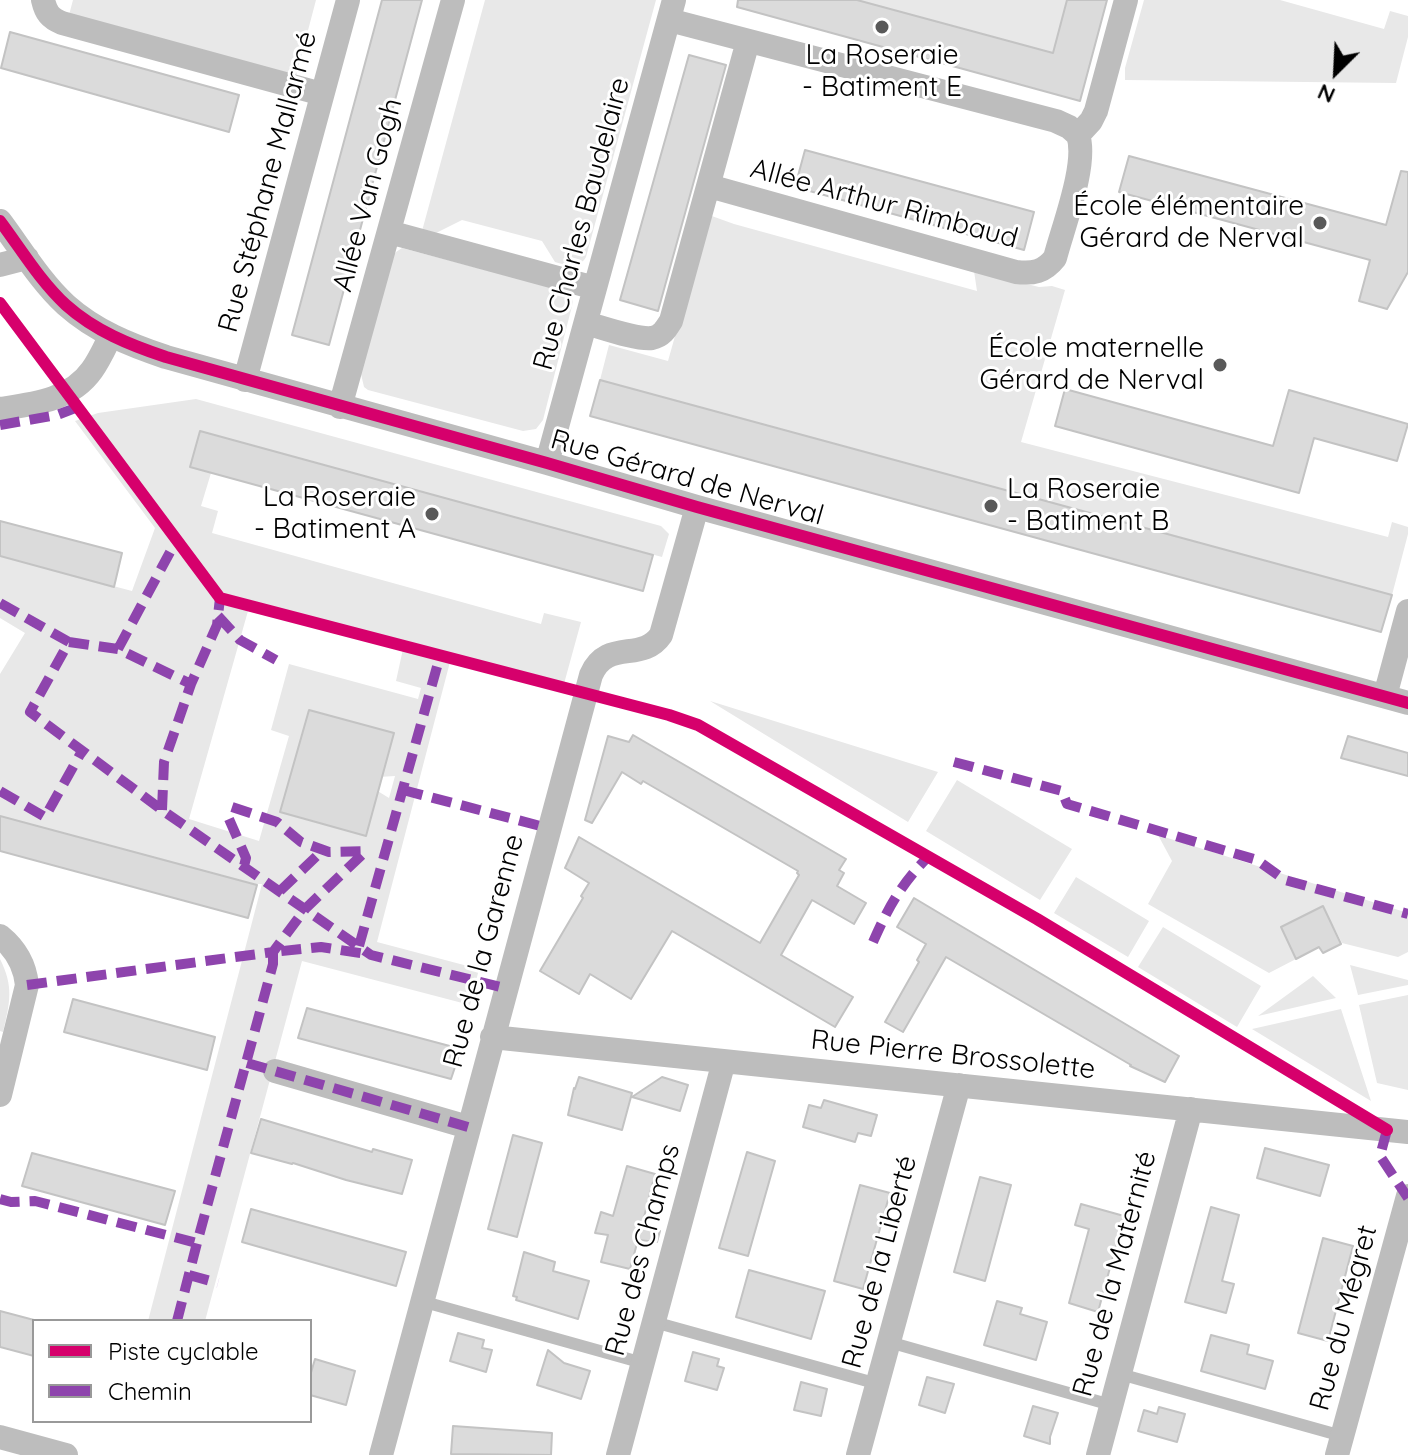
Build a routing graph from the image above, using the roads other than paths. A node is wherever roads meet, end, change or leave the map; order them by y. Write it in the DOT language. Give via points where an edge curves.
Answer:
graph roads {
  1 [pos="43,0"];
  2 [pos="348,0"];
  3 [pos="453,0"];
  4 [pos="1126,0"];
  5 [pos="671,10"];
  6 [pos="748,41"];
  7 [pos="322,94"];
  8 [pos="1078,135"];
  9 [pos="709,186"];
  10 [pos="0,221"];
  11 [pos="389,232"];
  12 [pos="27,258"];
  13 [pos="0,265"];
  14 [pos="595,288"];
  15 [pos="586,323"];
  16 [pos="111,335"];
  17 [pos="245,380"];
  18 [pos="340,407"];
  19 [pos="0,409"];
  20 [pos="547,463"];
  21 [pos="697,507"];
  22 [pos="1408,611"];
  23 [pos="1396,699"];
  24 [pos="0,936"];
  25 [pos="492,1037"];
  26 [pos="724,1061"];
  27 [pos="275,1071"];
  28 [pos="959,1085"];
  29 [pos="0,1095"];
  30 [pos="1191,1109"];
  31 [pos="468,1127"];
  32 [pos="1408,1132"];
  33 [pos="1408,1196"];
  34 [pos="421,1301"];
  35 [pos="654,1322"];
  36 [pos="889,1342"];
  37 [pos="643,1363"];
  38 [pos="1120,1374"];
  39 [pos="878,1384"];
  40 [pos="1111,1405"];
  41 [pos="0,1437"];
  42 [pos="1340,1445"];
  43 [pos="66,1455"];
  44 [pos="381,1455"];
  45 [pos="618,1455"];
  46 [pos="858,1455"];
  47 [pos="1098,1455"];
  1 -- 7 [label="street" via="51,18 62,23"];
  2 -- 7 [label="street, Rue Stéphane Mallarmé"];
  3 -- 11 [label="street, Allée Van Gogh"];
  4 -- 8 [label="street" via="1096,111"];
  5 -- 6 [label="street"];
  5 -- 14 [label="street, Rue Charles Baudelaire"];
  6 -- 8 [label="street" via="1056,121"];
  6 -- 9 [label="street, Allée Arthur Rimbaud"];
  7 -- 17 [label="street, Rue Stéphane Mallarmé"];
  8 -- 9 [label="street, Allée Arthur Rimbaud" via="1079,171 1055,258 1029,274"];
  9 -- 15 [label="street, Allée Arthur Rimbaud" via="671,321 662,334 642,338"];
  10 -- 12 [label="street, Rue Gérard de Nerval"];
  11 -- 14 [label="street"];
  11 -- 18 [label="street, Allée Van Gogh"];
  12 -- 13 [label="street"];
  12 -- 16 [label="street, Rue Gérard de Nerval" via="67,306"];
  14 -- 15 [label="street, Rue Charles Baudelaire"];
  15 -- 20 [label="street, Rue Charles Baudelaire"];
  16 -- 17 [label="street, Rue Gérard de Nerval"];
  16 -- 19 [label="street" via="93,369 74,388 50,400"];
  17 -- 18 [label="street, Rue Gérard de Nerval"];
  18 -- 20 [label="street, Rue Gérard de Nerval"];
  20 -- 21 [label="street, Rue Gérard de Nerval"];
  21 -- 23 [label="street, Rue Gérard de Nerval"];
  21 -- 25 [label="street, Rue de la Garenne" via="661,635 647,648 600,659 591,675"];
  22 -- 23 [label="street"];
  24 -- 29 [label="street" via="17,954 27,985"];
  25 -- 26 [label="street, Rue Pierre Brossolette"];
  25 -- 31 [label="street, Rue de la Garenne"];
  26 -- 28 [label="street, Rue Pierre Brossolette"];
  26 -- 35 [label="street, Rue des Champs"];
  27 -- 31 [label="street"];
  28 -- 30 [label="street, Rue Pierre Brossolette"];
  28 -- 36 [label="street, Rue de la Liberté"];
  30 -- 32 [label="street, Rue Pierre Brossolette"];
  30 -- 38 [label="street, Rue de la Maternité"];
  31 -- 34 [label="street, Rue de la Garenne"];
  33 -- 42 [label="street, Rue du Mégret"];
  34 -- 37 [label="lane"];
  34 -- 44 [label="street, Rue de la Garenne"];
  35 -- 37 [label="street, Rue des Champs"];
  35 -- 39 [label="lane"];
  36 -- 39 [label="street, Rue de la Liberté"];
  36 -- 40 [label="lane"];
  37 -- 45 [label="street, Rue des Champs"];
  38 -- 40 [label="street, Rue de la Maternité"];
  38 -- 42 [label="lane"];
  39 -- 46 [label="street, Rue de la Liberté"];
  40 -- 47 [label="street, Rue de la Maternité"];
  41 -- 43 [label="street"];
}
